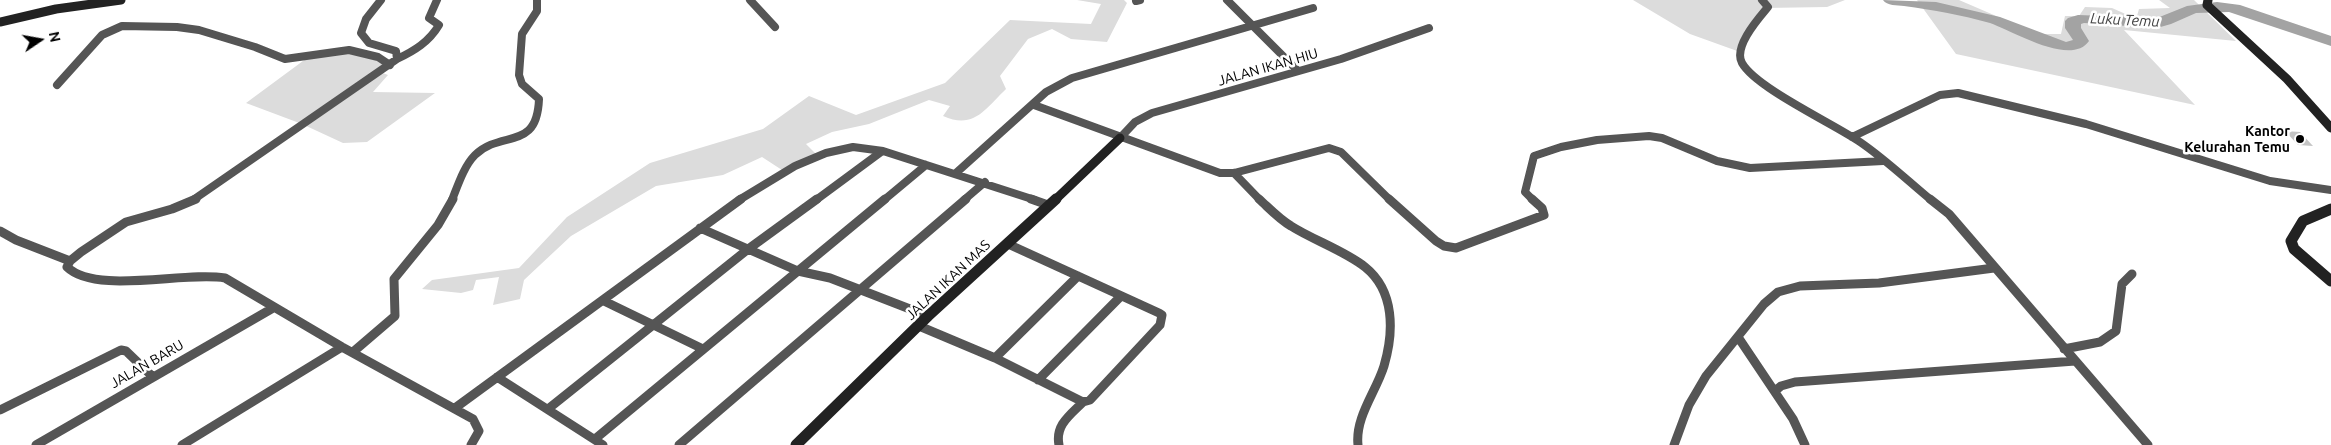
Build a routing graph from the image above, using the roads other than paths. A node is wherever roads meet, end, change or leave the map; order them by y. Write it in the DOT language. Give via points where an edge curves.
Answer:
graph roads {
  1 [pos="121,0"];
  2 [pos="381,0"];
  3 [pos="437,0"];
  4 [pos="538,0"];
  5 [pos="750,0"];
  6 [pos="1226,0"];
  7 [pos="1762,0"];
  8 [pos="110,1"];
  9 [pos="2208,2"];
  10 [pos="1313,8"];
  11 [pos="0,22"];
  12 [pos="1252,24"];
  13 [pos="775,27"];
  14 [pos="1429,28"];
  15 [pos="397,59"];
  16 [pos="390,65"];
  17 [pos="1298,71"];
  18 [pos="57,86"];
  19 [pos="1034,105"];
  20 [pos="2331,128"];
  21 [pos="1852,137"];
  22 [pos="1120,138"];
  23 [pos="881,152"];
  24 [pos="1883,161"];
  25 [pos="926,165"];
  26 [pos="956,173"];
  27 [pos="1234,173"];
  28 [pos="985,182"];
  29 [pos="2331,190"];
  30 [pos="1048,205"];
  31 [pos="2331,209"];
  32 [pos="700,228"];
  33 [pos="0,231"];
  34 [pos="1008,244"];
  35 [pos="748,250"];
  36 [pos="70,261"];
  37 [pos="1994,268"];
  38 [pos="798,271"];
  39 [pos="2132,274"];
  40 [pos="1078,276"];
  41 [pos="2331,281"];
  42 [pos="859,290"];
  43 [pos="1121,296"];
  44 [pos="604,301"];
  45 [pos="273,308"];
  46 [pos="928,316"];
  47 [pos="656,324"];
  48 [pos="919,326"];
  49 [pos="1738,337"];
  50 [pos="348,349"];
  51 [pos="703,349"];
  52 [pos="2064,349"];
  53 [pos="995,358"];
  54 [pos="2075,361"];
  55 [pos="153,376"];
  56 [pos="497,377"];
  57 [pos="1038,380"];
  58 [pos="1775,391"];
  59 [pos="1083,402"];
  60 [pos="454,408"];
  61 [pos="548,409"];
  62 [pos="0,410"];
  63 [pos="599,442"];
  64 [pos="36,445"];
  65 [pos="182,445"];
  66 [pos="471,445"];
  67 [pos="680,445"];
  68 [pos="796,445"];
  69 [pos="1059,445"];
  70 [pos="1358,445"];
  71 [pos="1674,445"];
  72 [pos="1806,445"];
  73 [pos="2148,445"];
  1 -- 8 [label="street"];
  2 -- 15 [label="street" via="366,19 361,33 369,42 396,51"];
  3 -- 15 [label="street" via="429,18 439,25 434,34 415,50"];
  4 -- 50 [label="street" via="537,11 522,34 519,75 522,84 539,99 538,115 533,125 522,137 473,156 444,218 394,280 395,316"];
  5 -- 13 [label="street"];
  6 -- 12 [label="street"];
  7 -- 21 [label="street" via="1768,7 1743,44 1740,51 1742,63 1774,90"];
  8 -- 11 [label="street" via="56,8"];
  9 -- 20 [label="street" via="2216,14 2286,79"];
  10 -- 12 [label="street"];
  12 -- 17 [label="street"];
  12 -- 19 [label="street" via="1072,78 1046,92"];
  14 -- 17 [label="street, JALAN IKAN HIU"];
  15 -- 16 [label="street"];
  16 -- 18 [label="street" via="378,57 349,50 285,59 199,30 122,26 102,33"];
  16 -- 36 [label="street" via="199,197 172,209 126,222"];
  17 -- 22 [label="street, JALAN IKAN HIU" via="1143,116"];
  19 -- 22 [label="street"];
  19 -- 26 [label="street"];
  21 -- 24 [label="street"];
  21 -- 29 [label="street" via="1940,95 1958,93 2086,124 2270,181"];
  22 -- 27 [label="street" via="1215,172"];
  22 -- 30 [label="street, JALAN IKAN MAS"];
  23 -- 25 [label="street"];
  23 -- 32 [label="street" via="866,147 845,148 810,159 769,181"];
  23 -- 35 [label="street"];
  24 -- 27 [label="street" via="1750,168 1726,164 1651,136 1615,138 1550,149 1534,156 1525,192 1542,208 1544,215 1456,248 1436,241 1334,149 1322,149"];
  24 -- 37 [label="street" via="1949,214"];
  25 -- 26 [label="street"];
  25 -- 38 [label="street"];
  26 -- 28 [label="street"];
  27 -- 70 [label="street" via="1289,225 1365,267 1384,292 1390,309 1392,339 1358,424"];
  28 -- 30 [label="street"];
  28 -- 42 [label="street"];
  30 -- 34 [label="street, JALAN IKAN MAS"];
  31 -- 41 [label="street" via="2304,220 2291,241 2294,249"];
  32 -- 35 [label="street"];
  32 -- 44 [label="street"];
  33 -- 36 [label="street"];
  34 -- 40 [label="street"];
  34 -- 46 [label="street, JALAN IKAN MAS"];
  35 -- 38 [label="street"];
  35 -- 47 [label="street"];
  36 -- 45 [label="street" via="69,272 83,279 132,280 206,275 225,278"];
  37 -- 49 [label="street" via="1889,282 1788,289 1770,297"];
  37 -- 52 [label="street"];
  38 -- 42 [label="street" via="820,275"];
  38 -- 51 [label="street"];
  39 -- 52 [label="street" via="2122,284 2114,335"];
  40 -- 43 [label="street"];
  40 -- 53 [label="street"];
  42 -- 46 [label="street"];
  42 -- 67 [label="street"];
  43 -- 57 [label="street"];
  43 -- 59 [label="street" via="1162,315 1162,320 1090,400"];
  44 -- 47 [label="street"];
  44 -- 56 [label="street"];
  45 -- 50 [label="street"];
  45 -- 55 [label="street, JALAN BARU"];
  46 -- 48 [label="street, JALAN IKAN MAS"];
  47 -- 51 [label="street"];
  47 -- 61 [label="street"];
  48 -- 53 [label="street"];
  48 -- 68 [label="street, JALAN IKAN MAS"];
  49 -- 58 [label="street"];
  49 -- 71 [label="street" via="1706,376 1689,405"];
  50 -- 60 [label="street"];
  50 -- 65 [label="street"];
  51 -- 63 [label="street"];
  52 -- 54 [label="street"];
  53 -- 57 [label="street"];
  54 -- 58 [label="street" via="1795,382"];
  54 -- 73 [label="street"];
  55 -- 62 [label="street" via="126,350 121,350"];
  55 -- 64 [label="street, JALAN BARU"];
  56 -- 60 [label="street"];
  56 -- 61 [label="street"];
  57 -- 59 [label="street"];
  58 -- 72 [label="street"];
  59 -- 69 [label="street" via="1061,423"];
  60 -- 66 [label="street" via="477,424 479,431"];
  61 -- 63 [label="street"];
}
